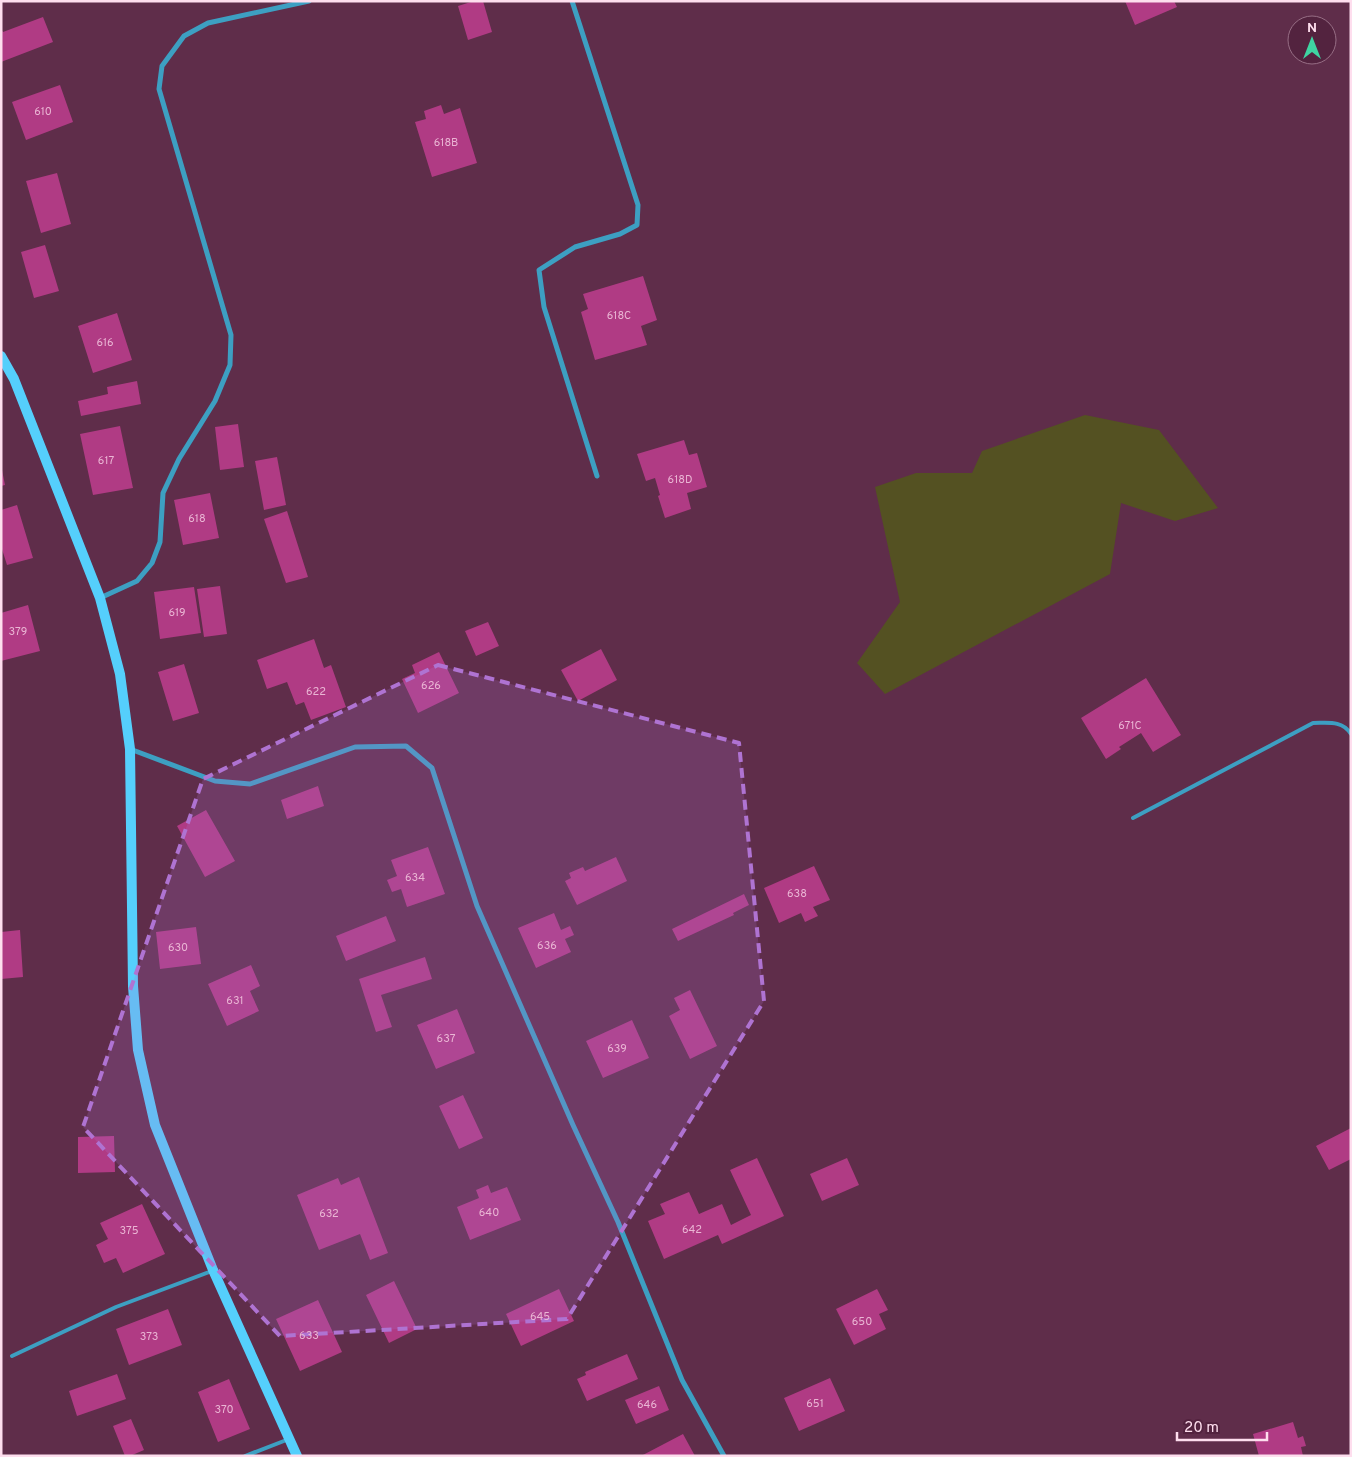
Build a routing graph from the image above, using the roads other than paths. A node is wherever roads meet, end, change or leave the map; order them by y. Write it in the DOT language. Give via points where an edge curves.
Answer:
graph roads {
  1 [pos="309,1"];
  2 [pos="572,1"];
  3 [pos="1,356"];
  4 [pos="597,476"];
  5 [pos="100,598"];
  6 [pos="1351,734"];
  7 [pos="130,749"];
  8 [pos="1133,818"];
  9 [pos="213,1270"];
  10 [pos="12,1356"];
  11 [pos="289,1439"];
  12 [pos="245,1456"];
  13 [pos="297,1456"];
  14 [pos="724,1456"];
  1 -- 5 [label="street" via="208,24 184,36 162,66 160,89 231,335 230,365 215,401 179,459 163,493 160,542 152,563 137,581"];
  2 -- 4 [label="street" via="638,205 637,226 575,247 539,270 544,307"];
  3 -- 5 [label="street" via="14,379"];
  5 -- 7 [label="street" via="120,674"];
  6 -- 8 [label="lane" via="1346,727 1334,723 1313,723"];
  7 -- 9 [label="street" via="132,967 138,1050 155,1125"];
  7 -- 14 [label="street" via="215,781 250,784 355,747 406,746 432,768 477,906 618,1222 682,1380"];
  9 -- 10 [label="lane" via="116,1307"];
  9 -- 11 [label="street"];
  11 -- 12 [label="lane"];
  11 -- 13 [label="street"];
}
